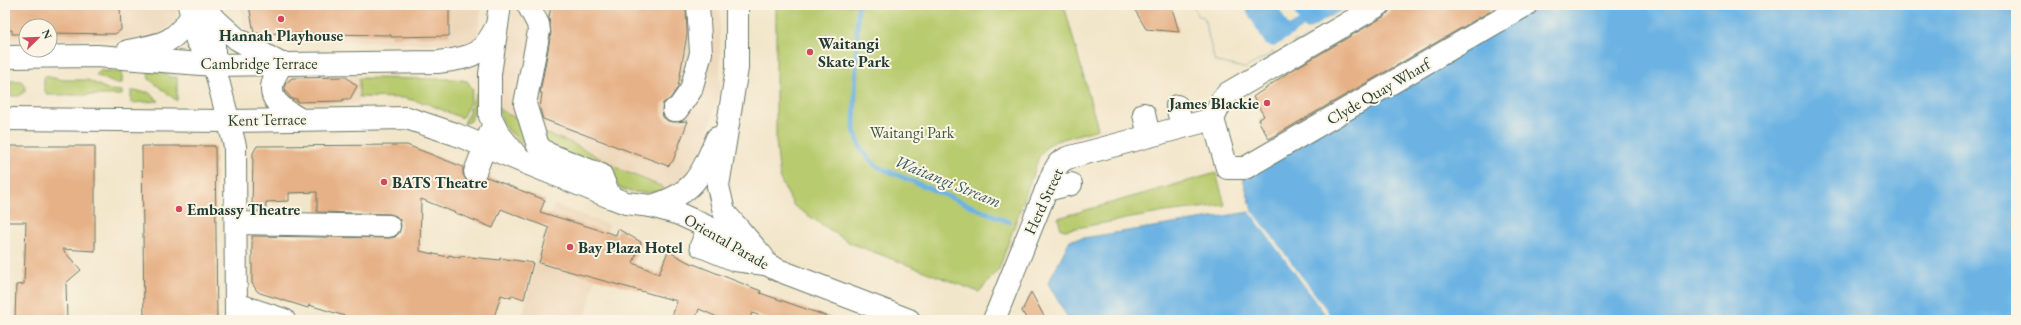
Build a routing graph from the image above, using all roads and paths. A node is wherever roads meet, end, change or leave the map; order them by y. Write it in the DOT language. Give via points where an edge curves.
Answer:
graph roads {
  1 [pos="528,5"];
  2 [pos="698,5"];
  3 [pos="737,5"];
  4 [pos="1379,5"];
  5 [pos="1526,5"];
  6 [pos="199,10"];
  7 [pos="498,15"];
  8 [pos="97,56"];
  9 [pos="5,57"];
  10 [pos="282,64"];
  11 [pos="214,65"];
  12 [pos="1177,106"];
  13 [pos="731,108"];
  14 [pos="674,110"];
  15 [pos="1144,114"];
  16 [pos="298,118"];
  17 [pos="1213,118"];
  18 [pos="5,119"];
  19 [pos="229,121"];
  20 [pos="494,126"];
  21 [pos="1182,126"];
  22 [pos="1149,136"];
  23 [pos="485,146"];
  24 [pos="521,161"];
  25 [pos="475,172"];
  26 [pos="1071,184"];
  27 [pos="1046,190"];
  28 [pos="610,197"];
  29 [pos="651,206"];
  30 [pos="236,223"];
  31 [pos="389,226"];
  32 [pos="768,264"];
  33 [pos="236,312"];
  34 [pos="284,320"];
  35 [pos="909,320"];
  36 [pos="994,320"];
  1 -- 28 [label="main road" via="539,31 525,104 538,146 548,154 601,175"];
  2 -- 14 [label="main road" via="702,53 691,90 677,110"];
  3 -- 13 [label="main road" via="737,68"];
  4 -- 17 [label="main road" via="1228,93"];
  5 -- 17 [label="main road, Clyde Quay Wharf" via="1245,168 1227,168 1215,146"];
  6 -- 8 [label="main road" via="180,32 168,41"];
  6 -- 10 [label="main road" via="237,39"];
  6 -- 11 [label="main road" via="197,41"];
  7 -- 10 [label="main road, Cambridge Terrace" via="490,41 481,51 459,59 438,62"];
  7 -- 20 [label="main road" via="490,74 490,116"];
  8 -- 9 [label="main road, Cambridge Terrace"];
  8 -- 11 [label="main road, Cambridge Terrace"];
  10 -- 11 [label="main road, Cambridge Terrace"];
  10 -- 16 [label="main road" via="274,80 272,94 280,108"];
  11 -- 19 [label="main road"];
  12 -- 21 [label="main road"];
  13 -- 29 [label="main road" via="693,184 674,199"];
  13 -- 32 [label="main road" via="719,173 720,201 729,219"];
  15 -- 22 [label="main road"];
  16 -- 19 [label="main road, Kent Terrace"];
  16 -- 23 [label="main road, Kent Terrace" via="407,118"];
  17 -- 21 [label="main road, Herd Street"];
  18 -- 19 [label="main road, Kent Terrace"];
  19 -- 30 [label="main road" via="235,146"];
  20 -- 23 [label="main road"];
  20 -- 24 [label="main road"];
  21 -- 22 [label="main road, Herd Street"];
  22 -- 27 [label="main road, Herd Street" via="1067,158 1059,163"];
  23 -- 24 [label="main road, Kent Terrace"];
  23 -- 25 [label="main road"];
  24 -- 28 [label="main road, Oriental Parade"];
  26 -- 27 [label="main road"];
  27 -- 36 [label="main road, Herd Street"];
  28 -- 29 [label="main road, Oriental Parade" via="626,203"];
  29 -- 32 [label="main road, Oriental Parade" via="679,214 710,228 741,251"];
  30 -- 31 [label="main road"];
  30 -- 33 [label="main road"];
  32 -- 35 [label="main road, Oriental Parade"];
  33 -- 34 [label="main road"];
}
